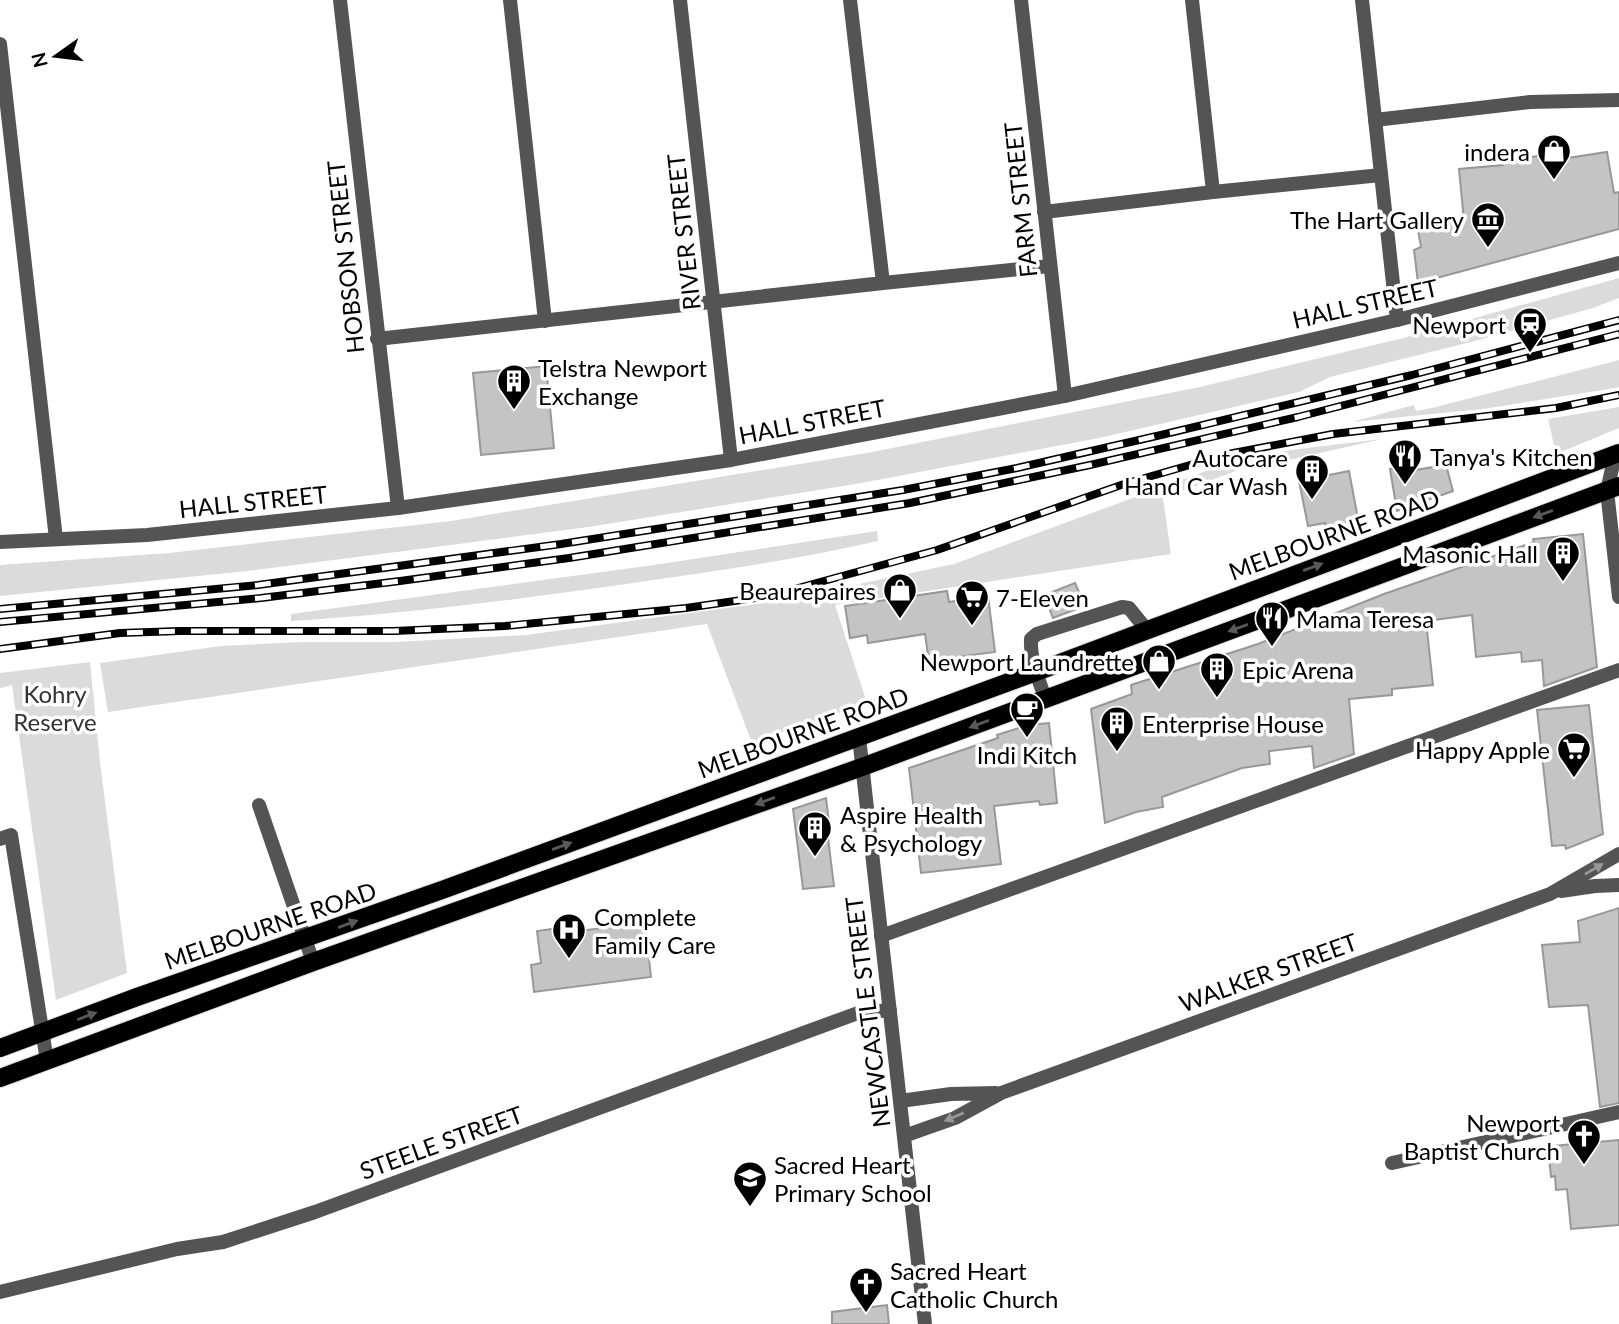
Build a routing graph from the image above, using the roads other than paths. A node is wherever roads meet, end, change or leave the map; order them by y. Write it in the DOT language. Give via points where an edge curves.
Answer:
graph roads {
  1 [pos="340,0"];
  2 [pos="510,0"];
  3 [pos="680,0"];
  4 [pos="850,0"];
  5 [pos="1021,0"];
  6 [pos="1192,0"];
  7 [pos="1362,0"];
  8 [pos="0,44"];
  9 [pos="1619,100"];
  10 [pos="1375,120"];
  11 [pos="1381,176"];
  12 [pos="1213,192"];
  13 [pos="1044,212"];
  14 [pos="1619,263"];
  15 [pos="1050,266"];
  16 [pos="883,284"];
  17 [pos="713,304"];
  18 [pos="1397,320"];
  19 [pos="545,321"];
  20 [pos="377,339"];
  21 [pos="1065,396"];
  22 [pos="1618,456"];
  23 [pos="731,460"];
  24 [pos="1613,489"];
  25 [pos="398,508"];
  26 [pos="56,539"];
  27 [pos="0,542"];
  28 [pos="1619,597"];
  29 [pos="1146,629"];
  30 [pos="1619,670"];
  31 [pos="1036,672"];
  32 [pos="1046,700"];
  33 [pos="859,737"];
  34 [pos="862,767"];
  35 [pos="259,805"];
  36 [pos="0,839"];
  37 [pos="1619,855"];
  38 [pos="1619,885"];
  39 [pos="1550,894"];
  40 [pos="881,936"];
  41 [pos="305,939"];
  42 [pos="313,962"];
  43 [pos="890,1010"];
  44 [pos="43,1032"];
  45 [pos="0,1048"];
  46 [pos="47,1061"];
  47 [pos="0,1078"];
  48 [pos="1001,1093"];
  49 [pos="900,1101"];
  50 [pos="1619,1112"];
  51 [pos="904,1136"];
  52 [pos="1392,1163"];
  53 [pos="0,1292"];
  54 [pos="925,1324"];
  1 -- 20 [label="street, HOBSON STREET"];
  2 -- 19 [label="street"];
  3 -- 17 [label="street, RIVER STREET"];
  4 -- 16 [label="street"];
  5 -- 13 [label="street, FARM STREET"];
  6 -- 12 [label="street"];
  7 -- 10 [label="street"];
  8 -- 26 [label="street"];
  9 -- 10 [label="street" via="1530,103"];
  10 -- 11 [label="street"];
  11 -- 12 [label="street"];
  11 -- 18 [label="street"];
  12 -- 13 [label="street"];
  13 -- 15 [label="street, FARM STREET"];
  14 -- 18 [label="street, HALL STREET"];
  15 -- 16 [label="street"];
  15 -- 21 [label="street, FARM STREET"];
  16 -- 17 [label="street"];
  17 -- 19 [label="street"];
  17 -- 23 [label="street, RIVER STREET"];
  18 -- 21 [label="street, HALL STREET"];
  19 -- 20 [label="street"];
  20 -- 25 [label="street, HOBSON STREET"];
  21 -- 23 [label="street, HALL STREET"];
  22 -- 24 [label="street"];
  29 -- 22 [label="main road, MELBOURNE ROAD, one-way"];
  23 -- 25 [label="street, HALL STREET"];
  24 -- 28 [label="street"];
  24 -- 32 [label="main road, MELBOURNE ROAD, one-way"];
  25 -- 26 [label="street, HALL STREET" via="147,535"];
  26 -- 27 [label="street, HALL STREET"];
  29 -- 31 [label="main road, MELBOURNE ROAD"];
  29 -- 31 [label="street" via="1129,608 1122,607 1037,634 1030,645"];
  30 -- 40 [label="street"];
  31 -- 32 [label="street"];
  31 -- 33 [label="main road, MELBOURNE ROAD"];
  32 -- 34 [label="main road, MELBOURNE ROAD, one-way"];
  33 -- 34 [label="street, NEWCASTLE STREET"];
  41 -- 33 [label="main road, MELBOURNE ROAD, one-way"];
  34 -- 40 [label="street, NEWCASTLE STREET"];
  34 -- 42 [label="main road, MELBOURNE ROAD, one-way"];
  35 -- 41 [label="street"];
  36 -- 44 [label="street" via="11,835"];
  39 -- 37 [label="street, WALKER STREET, one-way"];
  38 -- 39 [label="street, WALKER STREET"];
  39 -- 48 [label="street, WALKER STREET"];
  40 -- 43 [label="street, NEWCASTLE STREET"];
  41 -- 42 [label="street"];
  44 -- 41 [label="main road, MELBOURNE ROAD, one-way"];
  42 -- 46 [label="main road, MELBOURNE ROAD"];
  43 -- 49 [label="street, NEWCASTLE STREET"];
  43 -- 53 [label="street, STEELE STREET" via="858,1013 223,1242"];
  44 -- 45 [label="main road, MELBOURNE ROAD"];
  44 -- 46 [label="street"];
  46 -- 47 [label="main road, MELBOURNE ROAD"];
  48 -- 49 [label="street, WALKER STREET"];
  48 -- 51 [label="street, WALKER STREET, one-way" via="955,1118"];
  49 -- 51 [label="street, NEWCASTLE STREET"];
  50 -- 52 [label="street"];
  51 -- 54 [label="street, NEWCASTLE STREET"];
}
